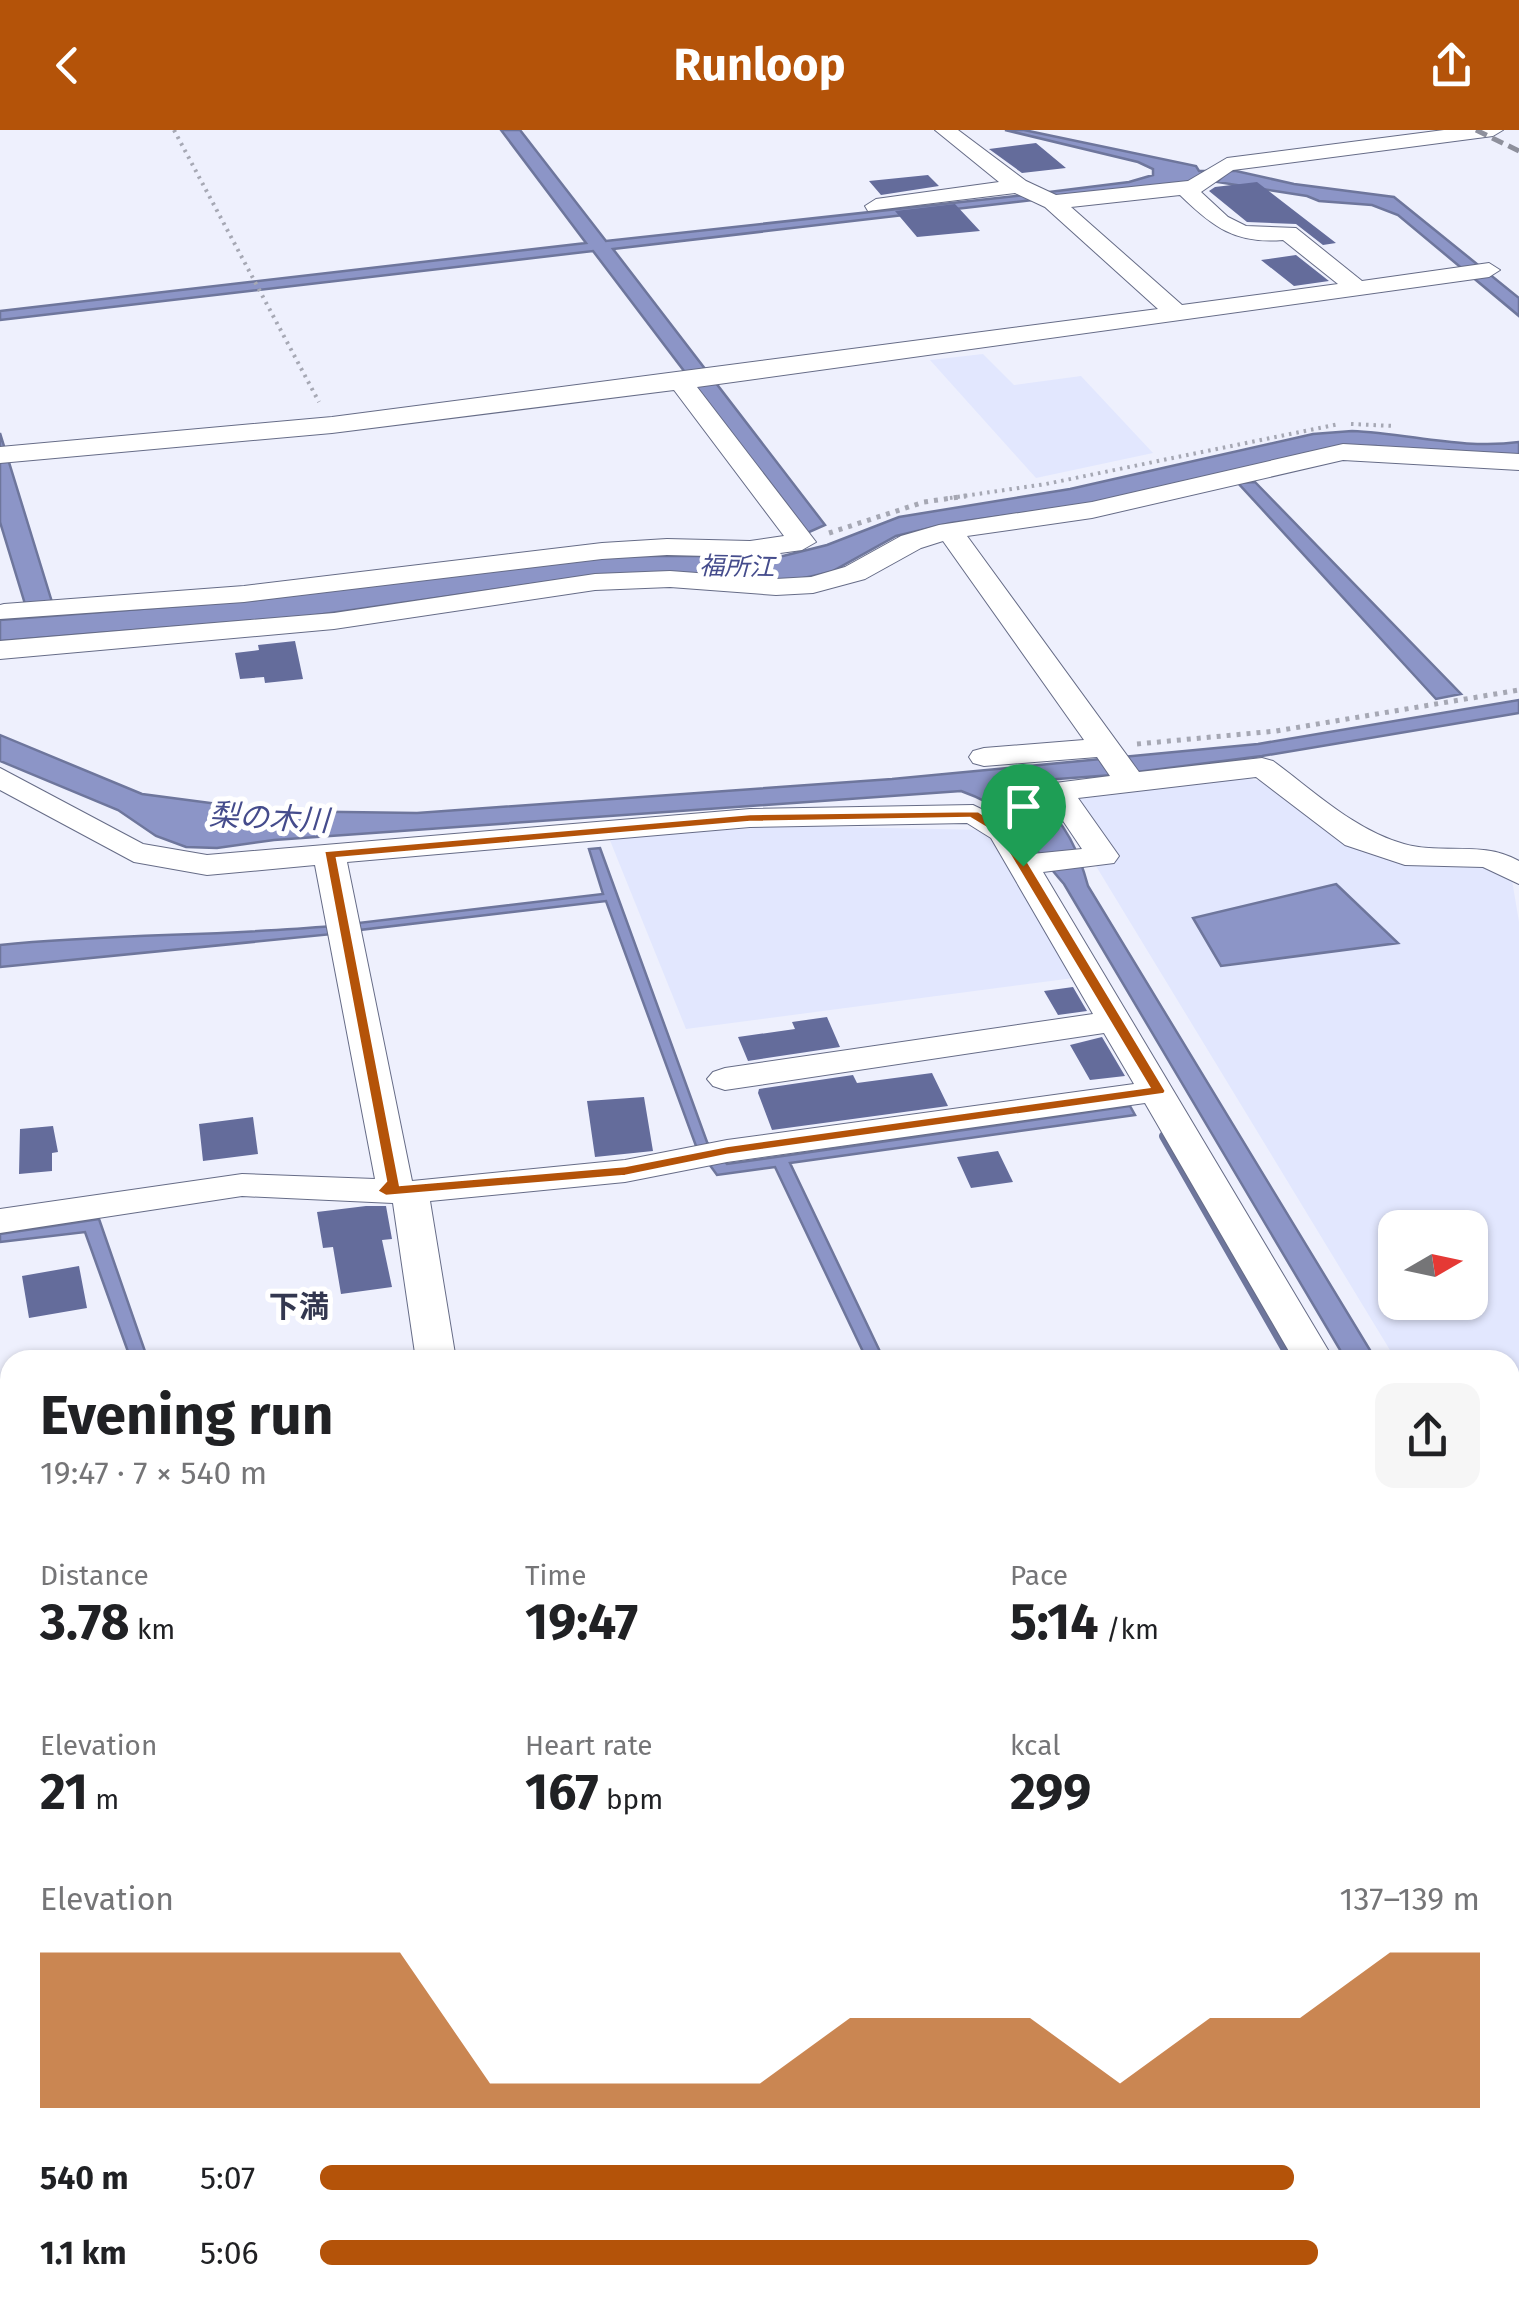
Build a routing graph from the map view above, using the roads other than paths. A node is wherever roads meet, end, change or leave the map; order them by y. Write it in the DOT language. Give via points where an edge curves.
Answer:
graph roads {
  1 [pos="946,130"];
  2 [pos="1494,130"];
  3 [pos="1201,179"];
  4 [pos="1036,195"];
  5 [pos="876,206"];
  6 [pos="1489,270"];
  7 [pos="1356,287"];
  8 [pos="1174,311"];
  9 [pos="680,382"];
  10 [pos="7,454"];
  11 [pos="1519,462"];
  12 [pos="949,531"];
  13 [pos="4,612"];
  14 [pos="0,650"];
  15 [pos="1106,747"];
  16 [pos="984,757"];
  17 [pos="0,777"];
  18 [pos="1130,782"];
  19 [pos="329,854"];
  20 [pos="1023,866"];
  21 [pos="1519,874"];
  22 [pos="1116,1021"];
  23 [pos="725,1079"];
  24 [pos="1158,1091"];
  25 [pos="398,1192"];
  26 [pos="0,1221"];
  27 [pos="434,1350"];
  28 [pos="1308,1350"];
  1 -- 4 [label="street"];
  2 -- 3 [label="street" via="1228,164"];
  3 -- 4 [label="street"];
  3 -- 7 [label="street" via="1235,234 1288,233"];
  4 -- 5 [label="street"];
  4 -- 8 [label="street"];
  6 -- 7 [label="street"];
  7 -- 8 [label="street"];
  8 -- 9 [label="street"];
  9 -- 10 [label="street" via="332,425"];
  9 -- 13 [label="street" via="802,542 750,550 602,550 244,594"];
  11 -- 12 [label="street" via="1343,452 1092,510"];
  12 -- 14 [label="street" via="813,585 595,582 334,621"];
  12 -- 15 [label="street"];
  15 -- 16 [label="street"];
  15 -- 18 [label="street"];
  17 -- 19 [label="street" via="134,852 207,865"];
  18 -- 20 [label="street" via="1058,791 1103,856"];
  18 -- 21 [label="street" via="1262,767 1356,838 1404,855 1490,858"];
  19 -- 20 [label="street" via="750,818 973,814 1003,832"];
  19 -- 25 [label="street"];
  20 -- 22 [label="street"];
  22 -- 23 [label="street"];
  22 -- 24 [label="street"];
  24 -- 25 [label="street" via="625,1171"];
  24 -- 28 [label="street"];
  25 -- 26 [label="street" via="242,1185"];
  25 -- 27 [label="street"];
}
